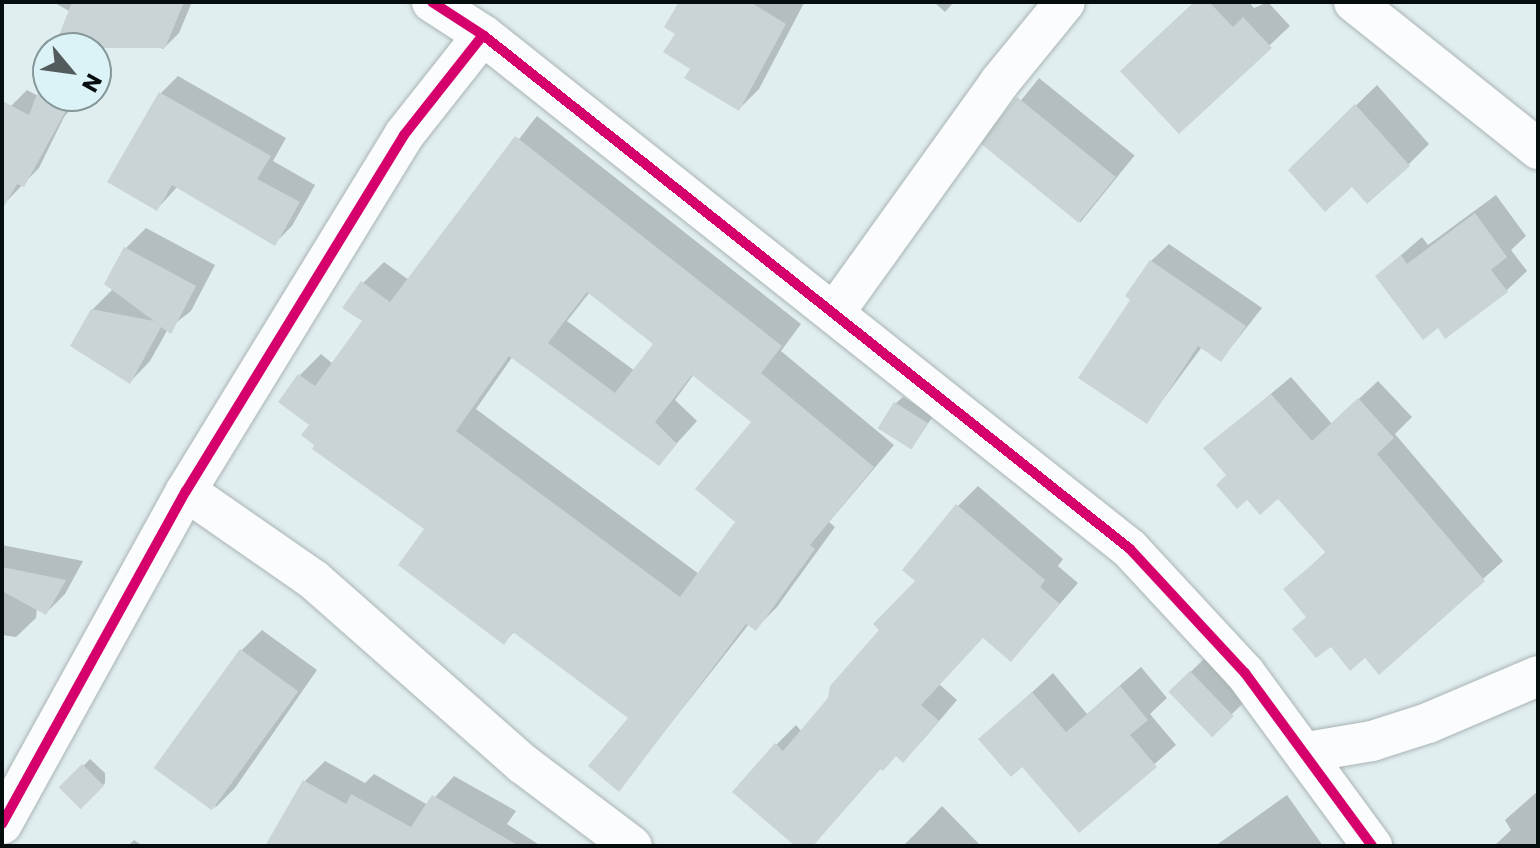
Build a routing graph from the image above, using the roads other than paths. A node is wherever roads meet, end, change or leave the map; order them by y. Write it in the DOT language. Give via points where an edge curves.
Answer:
graph roads {
  1 [pos="432,2"];
  2 [pos="1065,2"];
  3 [pos="1354,2"];
  4 [pos="483,35"];
  5 [pos="1538,149"];
  6 [pos="834,313"];
  7 [pos="186,491"];
  8 [pos="1538,676"];
  9 [pos="1307,752"];
  10 [pos="2,824"];
  11 [pos="632,846"];
  12 [pos="1372,846"];
  1 -- 4 [label="street"];
  2 -- 6 [label="street" via="999,83"];
  3 -- 5 [label="street"];
  4 -- 6 [label="street"];
  4 -- 7 [label="street" via="404,135"];
  6 -- 9 [label="street" via="1130,549 1245,673"];
  7 -- 10 [label="street"];
  7 -- 11 [label="street" via="314,580 523,764"];
  8 -- 9 [label="street" via="1428,723 1372,741"];
  9 -- 12 [label="street"];
}
